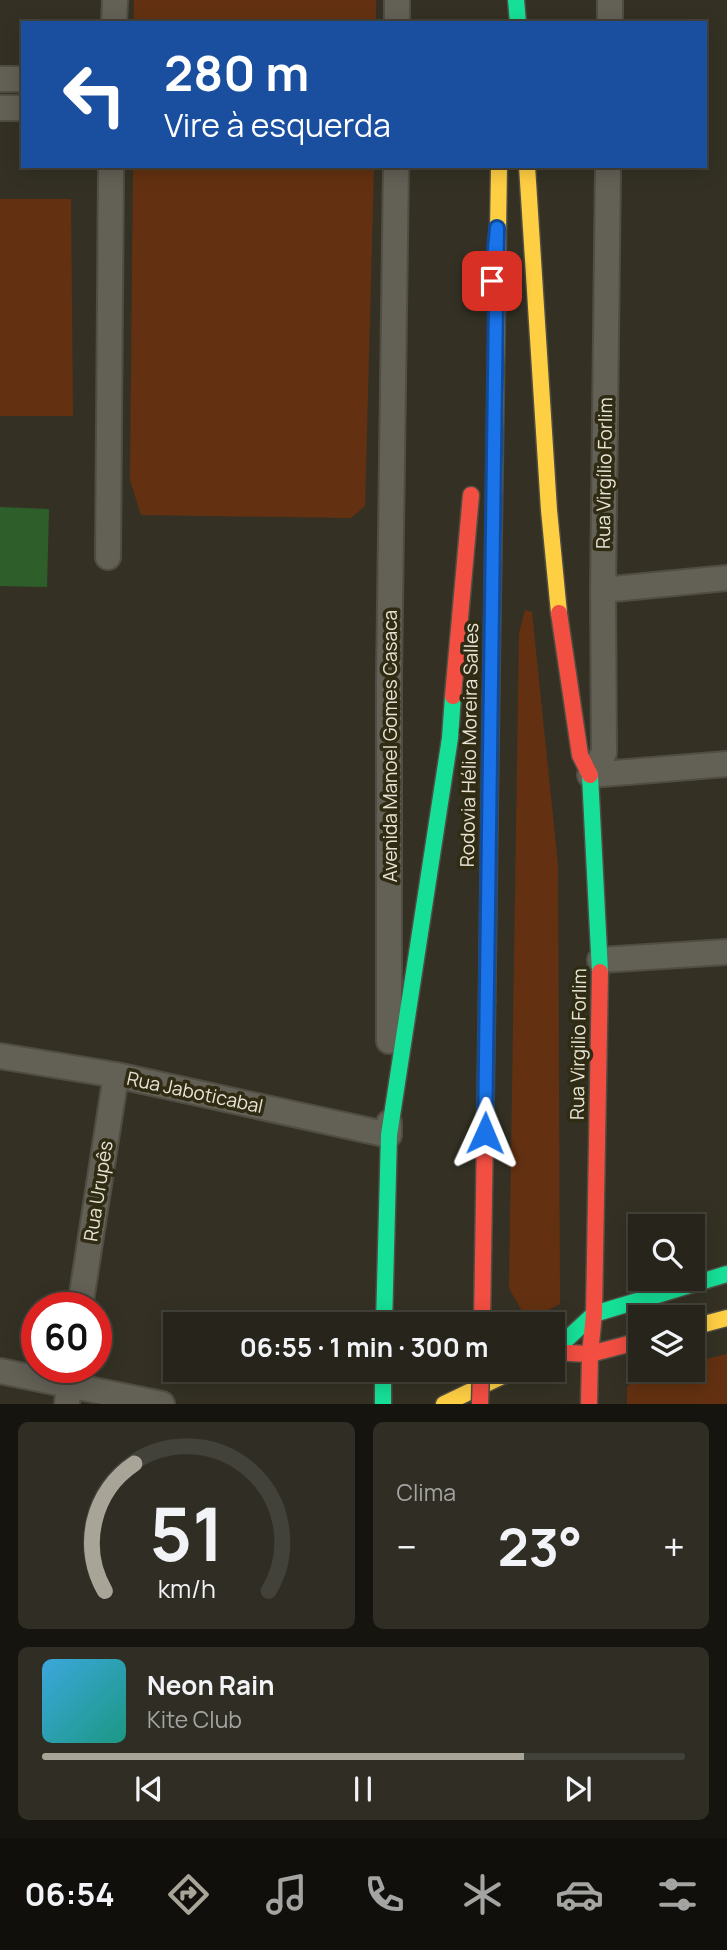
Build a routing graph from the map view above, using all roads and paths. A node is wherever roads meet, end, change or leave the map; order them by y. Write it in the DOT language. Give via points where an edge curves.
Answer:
graph roads {
  1 [pos="115,0"];
  2 [pos="397,0"];
  3 [pos="504,0"];
  4 [pos="516,0"];
  5 [pos="610,0"];
  6 [pos="114,21"];
  7 [pos="397,21"];
  8 [pos="503,21"];
  9 [pos="518,21"];
  10 [pos="610,21"];
  11 [pos="0,79"];
  12 [pos="21,79"];
  13 [pos="0,108"];
  14 [pos="21,108"];
  15 [pos="111,168"];
  16 [pos="396,168"];
  17 [pos="499,168"];
  18 [pos="527,168"];
  19 [pos="608,168"];
  20 [pos="497,228"];
  21 [pos="480,407"];
  22 [pos="473,476"];
  23 [pos="108,557"];
  24 [pos="727,578"];
  25 [pos="603,590"];
  26 [pos="727,765"];
  27 [pos="590,775"];
  28 [pos="727,952"];
  29 [pos="600,960"];
  30 [pos="0,1056"];
  31 [pos="117,1075"];
  32 [pos="389,1135"];
  33 [pos="727,1274"];
  34 [pos="82,1292"];
  35 [pos="384,1312"];
  36 [pos="482,1312"];
  37 [pos="594,1314"];
  38 [pos="727,1318"];
  39 [pos="705,1324"];
  40 [pos="565,1341"];
  41 [pos="628,1344"];
  42 [pos="565,1353"];
  43 [pos="590,1354"];
  44 [pos="0,1371"];
  45 [pos="383,1382"];
  46 [pos="481,1382"];
  47 [pos="490,1382"];
  48 [pos="69,1385"];
  49 [pos="162,1404"];
  50 [pos="383,1404"];
  51 [pos="444,1404"];
  52 [pos="481,1404"];
  53 [pos="589,1404"];
  1 -- 6 [label="street"];
  2 -- 7 [label="street"];
  3 -- 8 [label="main road"];
  4 -- 9 [label="main road"];
  5 -- 10 [label="street"];
  11 -- 12 [label="street"];
  13 -- 14 [label="street"];
  15 -- 23 [label="street"];
  16 -- 32 [label="street, Avenida Manoel Gomes Casaca"];
  17 -- 20 [label="main road, Rodovia Hélio Moreira Salles"];
  18 -- 27 [label="main road, Rua Virgilio Forlim" via="561,637 580,755"];
  19 -- 25 [label="street, Rua Virgílio Forlim"];
  20 -- 21 [label="main road"];
  20 -- 36 [label="main road, Rodovia Hélio Moreira Salles"];
  22 -- 32 [label="main road" via="450,738"];
  24 -- 25 [label="street"];
  25 -- 27 [label="street, Rua Virgílio Forlim" via="604,753"];
  26 -- 27 [label="street"];
  27 -- 29 [label="main road, Rua Virgilio Forlim"];
  28 -- 29 [label="street"];
  29 -- 37 [label="main road, Rua Virgilio Forlim"];
  30 -- 31 [label="street, Rua Jaboticabal"];
  31 -- 32 [label="street, Rua Jaboticabal"];
  31 -- 34 [label="street, Rua Urupês"];
  32 -- 35 [label="main road, Avenida Manoel Gomes Casaca"];
  33 -- 37 [label="main road"];
  37 -- 40 [label="main road"];
  37 -- 43 [label="main road, Rua Virgilio Forlim"];
  38 -- 39 [label="main road"];
  41 -- 43 [label="main road"];
  42 -- 43 [label="main road"];
  43 -- 53 [label="main road, Rua Virgilio Forlim"];
  44 -- 48 [label="street"];
  45 -- 50 [label="main road"];
  46 -- 52 [label="main road, bridge"];
  47 -- 51 [label="main road"];
  48 -- 49 [label="street"];
}
